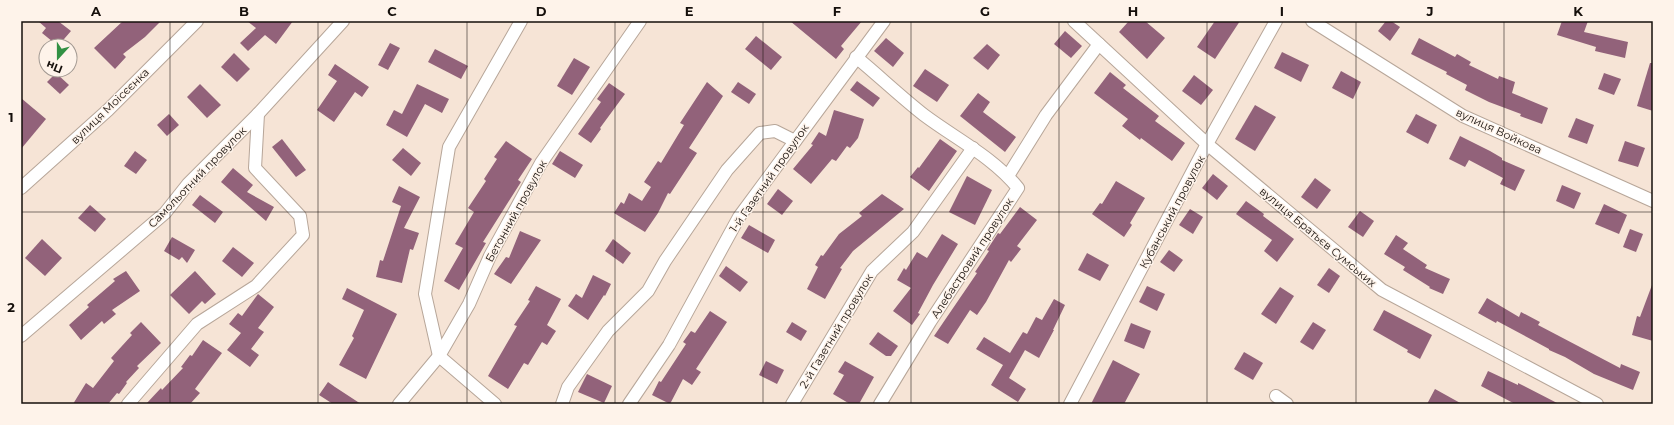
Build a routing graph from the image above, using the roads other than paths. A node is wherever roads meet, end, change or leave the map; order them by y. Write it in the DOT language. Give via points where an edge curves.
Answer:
graph roads {
  1 [pos="197,21"];
  2 [pos="343,21"];
  3 [pos="521,21"];
  4 [pos="640,21"];
  5 [pos="884,21"];
  6 [pos="1074,21"];
  7 [pos="1276,21"];
  8 [pos="1312,21"];
  9 [pos="1099,44"];
  10 [pos="856,57"];
  11 [pos="258,114"];
  12 [pos="795,141"];
  13 [pos="1208,144"];
  14 [pos="973,148"];
  15 [pos="1008,176"];
  16 [pos="21,188"];
  17 [pos="1653,201"];
  18 [pos="21,336"];
  19 [pos="439,356"];
  20 [pos="1276,396"];
  21 [pos="128,404"];
  22 [pos="399,404"];
  23 [pos="495,404"];
  24 [pos="562,404"];
  25 [pos="628,404"];
  26 [pos="792,404"];
  27 [pos="880,404"];
  28 [pos="1070,404"];
  29 [pos="1287,404"];
  30 [pos="1597,404"];
  1 -- 16 [label="street, вулиця Моісєєнка" via="108,110"];
  2 -- 11 [label="street, Самольотний провулок"];
  3 -- 19 [label="street" via="449,147 425,294"];
  4 -- 19 [label="street, Бетонний провулок" via="542,163 490,256 469,304"];
  5 -- 10 [label="street, 1-й Газетний провулок"];
  6 -- 9 [label="street, вулиця Братьєв Сумських"];
  7 -- 13 [label="street, Кубанський провулок"];
  8 -- 17 [label="street, вулиця Войкова" via="1463,116"];
  9 -- 13 [label="street, вулиця Братьєв Сумських"];
  9 -- 15 [label="street" via="1046,115"];
  10 -- 12 [label="street, 1-й Газетний провулок"];
  10 -- 14 [label="street, Алебастровий провулок" via="924,115"];
  11 -- 18 [label="street, Самольотний провулок" via="188,184 165,213"];
  11 -- 21 [label="street" via="255,168 300,216 303,235 256,286 197,324"];
  12 -- 24 [label="street" via="775,131 760,133 727,170 665,261 648,291 608,331 568,387"];
  12 -- 25 [label="street, 1-й Газетний провулок" via="739,217 669,345"];
  13 -- 28 [label="street, Кубанський провулок"];
  13 -- 30 [label="street, вулиця Братьєв Сумських" via="1382,290"];
  14 -- 15 [label="street, Алебастровий провулок"];
  14 -- 26 [label="street, 2-й Газетний провулок" via="913,232 872,271"];
  15 -- 27 [label="street, Алебастровий провулок" via="1018,188 930,322"];
  19 -- 22 [label="street, Бетонний провулок"];
  19 -- 23 [label="street"];
  20 -- 29 [label="street"];
}
